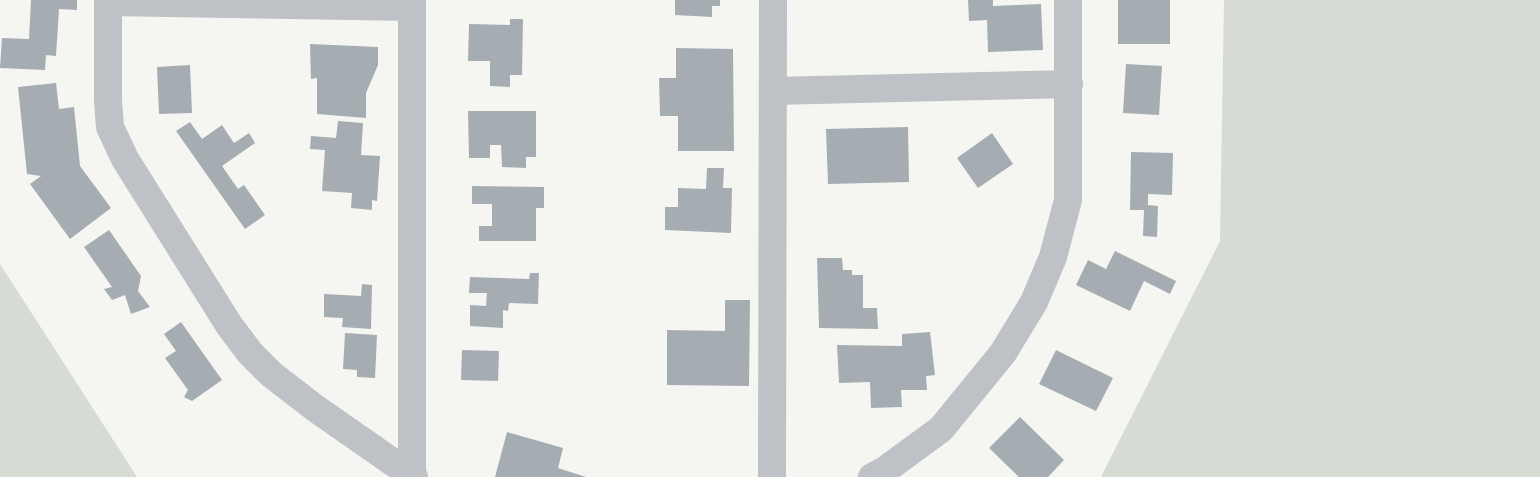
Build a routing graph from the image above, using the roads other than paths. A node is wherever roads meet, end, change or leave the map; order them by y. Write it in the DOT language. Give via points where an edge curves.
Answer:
graph roads {
  1 [pos="773,0"];
  2 [pos="1068,0"];
  3 [pos="108,1"];
  4 [pos="412,3"];
  5 [pos="1069,84"];
  6 [pos="773,91"];
  7 [pos="413,476"];
  8 [pos="772,477"];
  9 [pos="872,477"];
  1 -- 6 [label="street"];
  2 -- 5 [label="street"];
  3 -- 4 [label="street"];
  3 -- 7 [label="street" via="110,127 125,159 229,324 250,353 271,374"];
  4 -- 7 [label="street"];
  5 -- 6 [label="street"];
  5 -- 9 [label="street" via="1068,200 1053,256 1034,302 1003,353 941,429"];
  6 -- 8 [label="street"];
}
